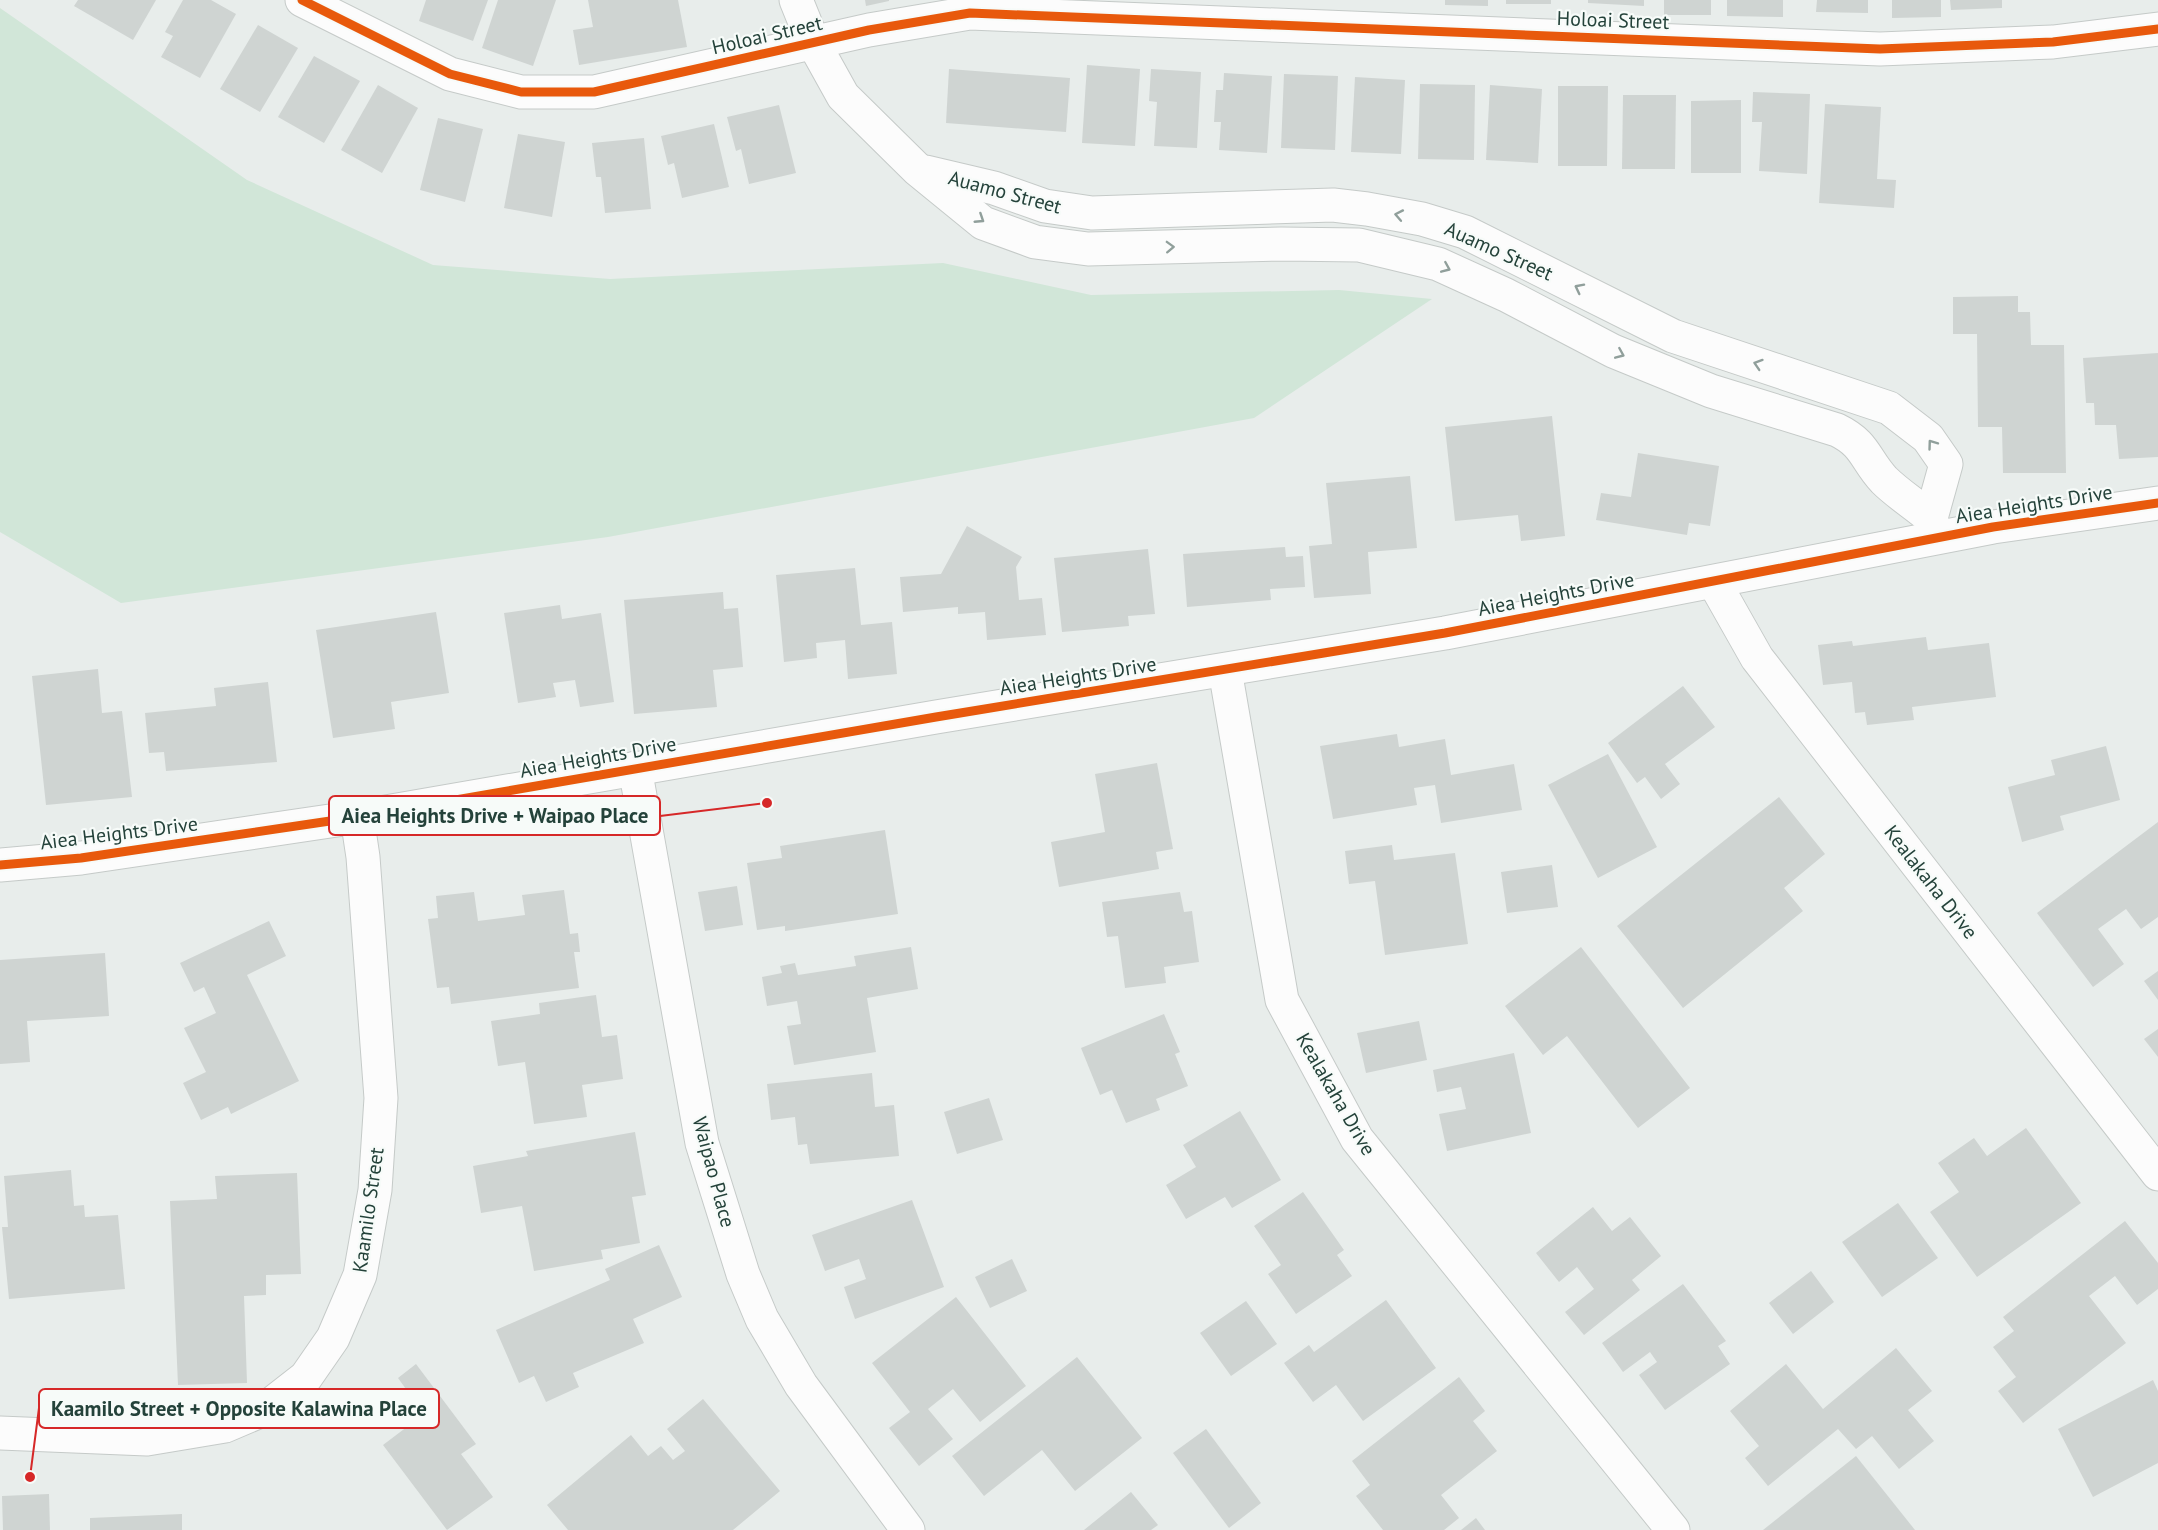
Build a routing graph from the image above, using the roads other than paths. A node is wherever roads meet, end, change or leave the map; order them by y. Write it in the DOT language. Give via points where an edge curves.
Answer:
graph roads {
  1 [pos="302,0"];
  2 [pos="796,0"];
  3 [pos="2158,29"];
  4 [pos="813,42"];
  5 [pos="918,170"];
  6 [pos="2158,503"];
  7 [pos="1934,528"];
  8 [pos="1714,582"];
  9 [pos="1225,670"];
  10 [pos="636,768"];
  11 [pos="357,817"];
  12 [pos="0,865"];
  13 [pos="2158,1174"];
  14 [pos="0,1433"];
  15 [pos="909,1530"];
  16 [pos="1673,1530"];
  1 -- 4 [label="street, Holoai Street" via="450,74 521,92 594,92"];
  2 -- 4 [label="street, Auamo Street"];
  3 -- 4 [label="street, Holoai Street" via="2053,42 1880,49 970,13"];
  4 -- 5 [label="street, Auamo Street" via="843,96"];
  5 -- 7 [label="street, Auamo Street, one-way" via="982,223 1035,242 1088,249 1359,245 1438,264 1612,351 1710,391 1851,436 1883,479"];
  7 -- 5 [label="street, Auamo Street, one-way" via="1946,464 1928,438 1889,408 1673,336 1465,232 1422,219 1333,205 1092,213 1045,206 994,188"];
  6 -- 7 [label="street, Aiea Heights Drive" via="1994,527"];
  7 -- 8 [label="street, Aiea Heights Drive"];
  8 -- 9 [label="street, Aiea Heights Drive"];
  8 -- 13 [label="street, Kealakaha Drive" via="1757,658"];
  9 -- 10 [label="street, Aiea Heights Drive"];
  9 -- 16 [label="street, Kealakaha Drive" via="1282,1000 1357,1139"];
  10 -- 11 [label="street, Aiea Heights Drive"];
  10 -- 15 [label="street, Waipao Place" via="702,1143 743,1274 762,1319 801,1385"];
  11 -- 12 [label="street, Aiea Heights Drive" via="81,858"];
  11 -- 14 [label="street, Kaamilo Street" via="381,1098 375,1190 360,1275 333,1338 306,1377 265,1409 225,1426 147,1439"];
}
